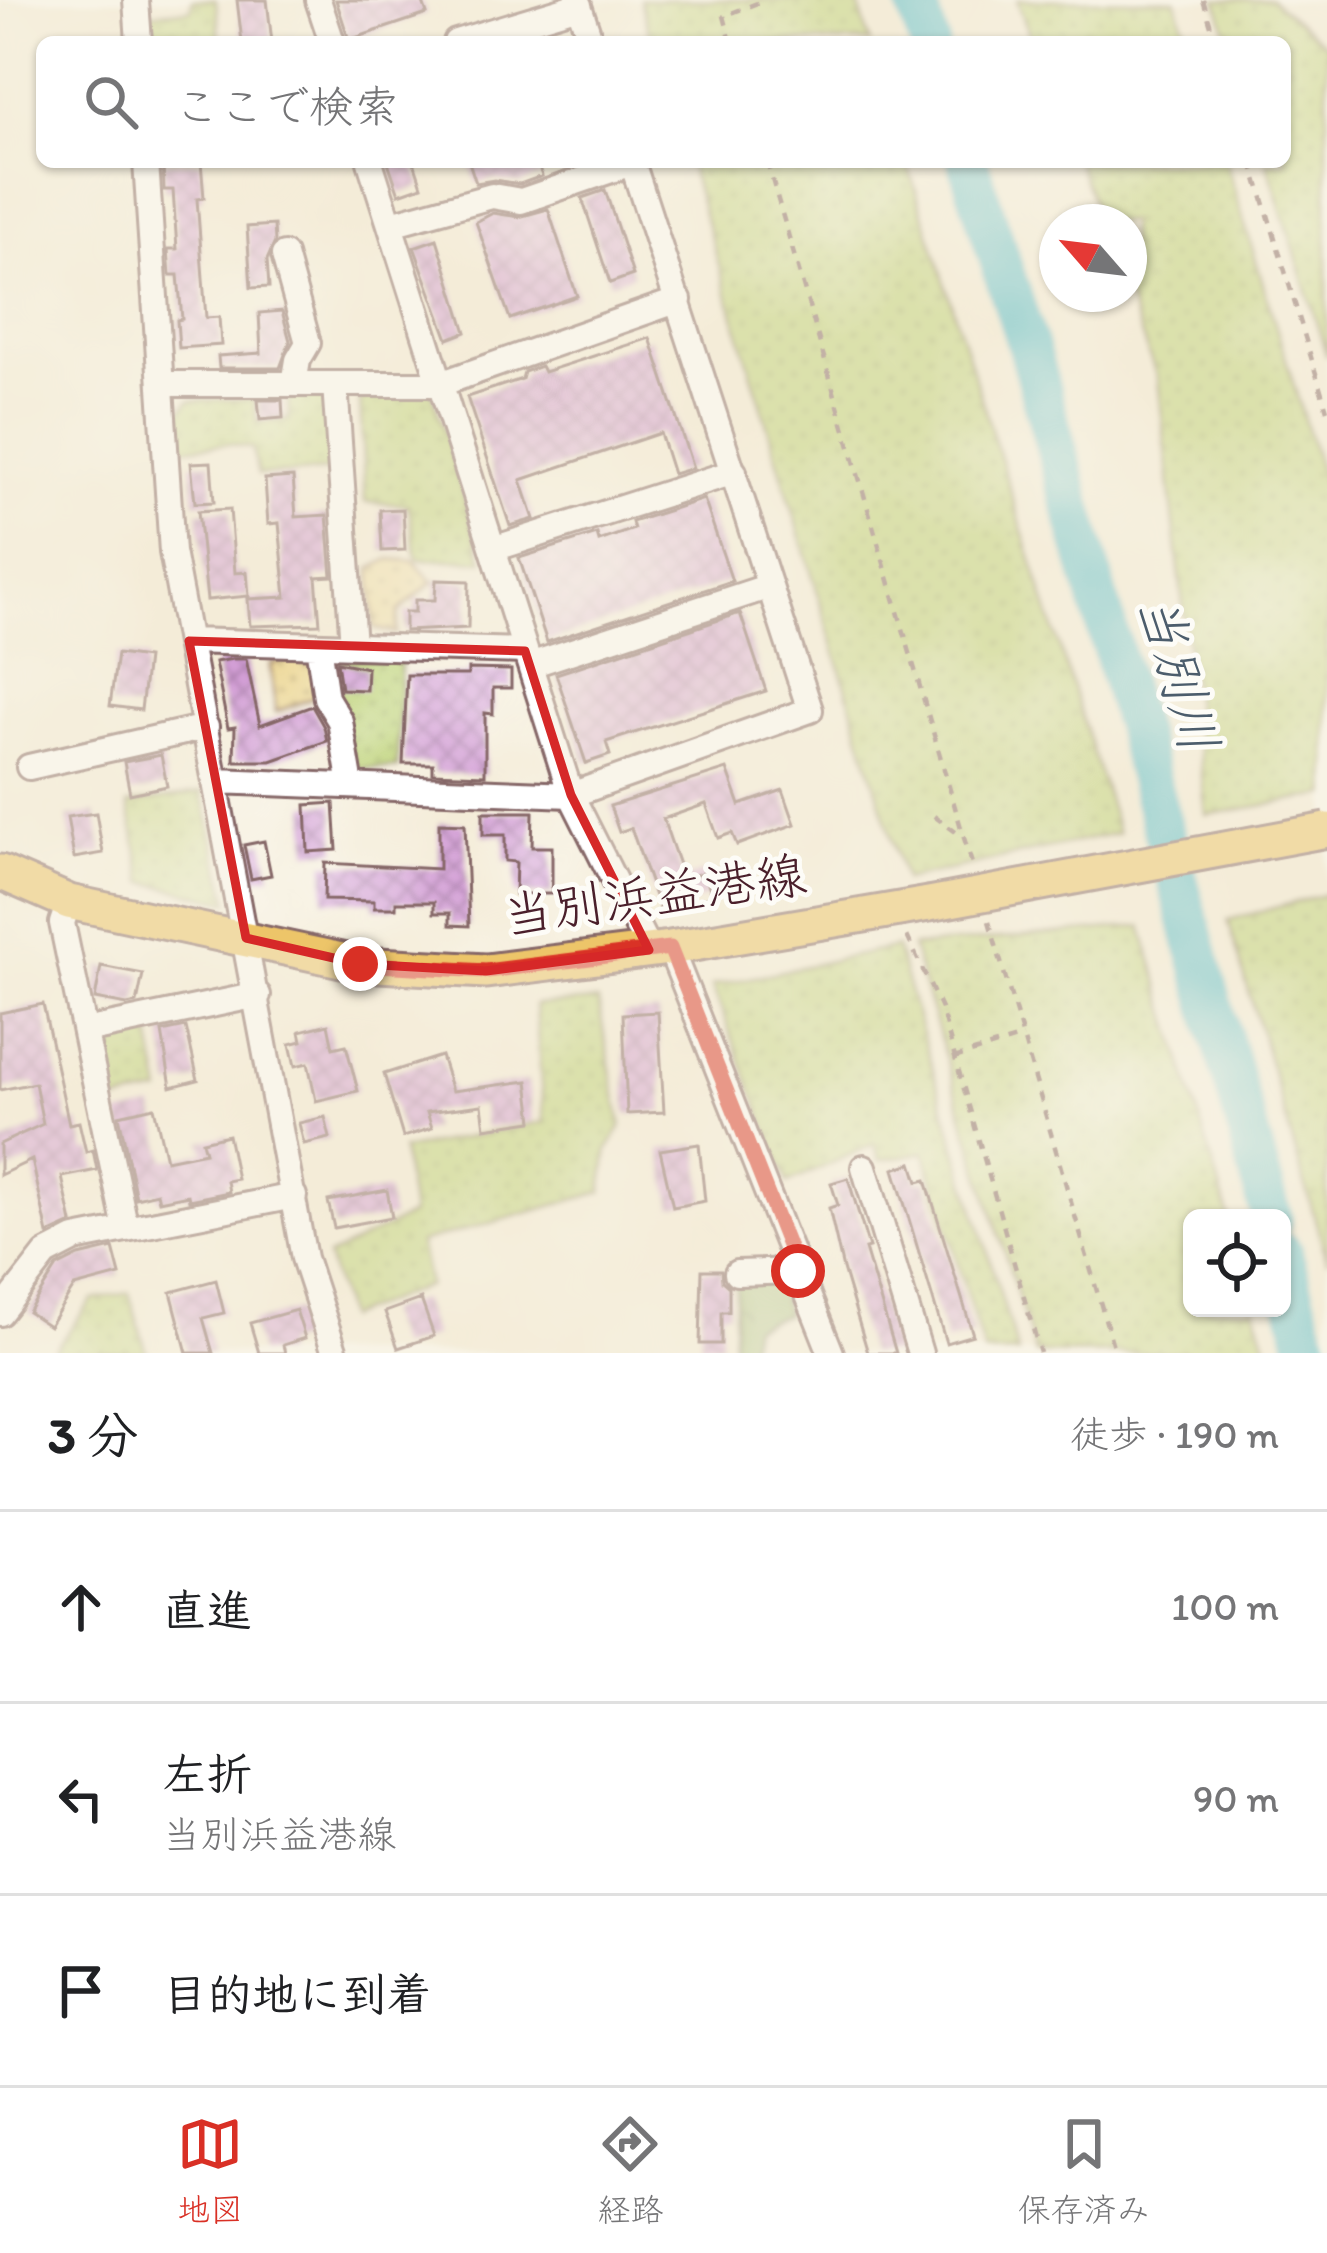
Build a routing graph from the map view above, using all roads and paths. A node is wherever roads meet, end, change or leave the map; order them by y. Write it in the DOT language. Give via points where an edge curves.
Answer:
graph roads {
  1 [pos="136,0"];
  2 [pos="318,0"];
  3 [pos="765,0"];
  4 [pos="1204,0"];
  5 [pos="578,3"];
  6 [pos="139,36"];
  7 [pos="330,36"];
  8 [pos="475,36"];
  9 [pos="590,36"];
  10 [pos="729,36"];
  11 [pos="1214,36"];
  12 [pos="146,168"];
  13 [pos="372,168"];
  14 [pos="617,168"];
  15 [pos="634,168"];
  16 [pos="769,168"];
  17 [pos="1254,168"];
  18 [pos="391,224"];
  19 [pos="284,255"];
  20 [pos="679,300"];
  21 [pos="161,384"];
  22 [pos="294,384"];
  23 [pos="335,384"];
  24 [pos="440,384"];
  25 [pos="1327,410"];
  26 [pos="734,472"];
  27 [pos="493,549"];
  28 [pos="770,586"];
  29 [pos="189,641"];
  30 [pos="318,645"];
  31 [pos="353,646"];
  32 [pos="527,658"];
  33 [pos="206,727"];
  34 [pos="29,766"];
  35 [pos="216,781"];
  36 [pos="351,786"];
  37 [pos="571,795"];
  38 [pos="934,816"];
  39 [pos="1327,830"];
  40 [pos="964,838"];
  41 [pos="0,872"];
  42 [pos="978,884"];
  43 [pos="69,902"];
  44 [pos="916,906"];
  45 [pos="985,907"];
  46 [pos="246,938"];
  47 [pos="660,949"];
  48 [pos="258,995"];
  49 [pos="85,1031"];
  50 [pos="1023,1036"];
  51 [pos="953,1058"];
  52 [pos="864,1167"];
  53 [pos="294,1196"];
  54 [pos="126,1229"];
  55 [pos="798,1271"];
  56 [pos="737,1274"];
  57 [pos="0,1313"];
  58 [pos="335,1353"];
  59 [pos="831,1353"];
  60 [pos="920,1353"];
  61 [pos="1040,1353"];
  62 [pos="1115,1353"];
  1 -- 6 [label="street"];
  2 -- 7 [label="street"];
  3 -- 10 [label="path" via="724,16"];
  4 -- 11 [label="path"];
  5 -- 8 [label="street"];
  5 -- 9 [label="street"];
  12 -- 21 [label="street"];
  13 -- 18 [label="street"];
  14 -- 18 [label="street" via="521,201 492,196"];
  15 -- 20 [label="street"];
  16 -- 40 [label="path"];
  17 -- 25 [label="path"];
  18 -- 24 [label="street"];
  19 -- 22 [label="street" via="308,343"];
  20 -- 24 [label="street"];
  20 -- 26 [label="street"];
  21 -- 22 [label="street"];
  21 -- 29 [label="street" via="172,552"];
  22 -- 23 [label="street"];
  23 -- 24 [label="street"];
  23 -- 31 [label="street"];
  24 -- 27 [label="street"];
  26 -- 27 [label="street"];
  26 -- 28 [label="street"];
  27 -- 32 [label="street"];
  28 -- 32 [label="street"];
  28 -- 37 [label="street" via="810,710"];
  29 -- 30 [label="street"];
  29 -- 33 [label="street"];
  30 -- 31 [label="street"];
  30 -- 36 [label="street"];
  31 -- 32 [label="street"];
  32 -- 37 [label="street"];
  33 -- 34 [label="street"];
  33 -- 35 [label="street"];
  35 -- 36 [label="street"];
  35 -- 46 [label="street"];
  36 -- 37 [label="street"];
  37 -- 47 [label="street"];
  38 -- 40 [label="path"];
  39 -- 44 [label="main road, 当別浜益港線, bridge"];
  40 -- 42 [label="path"];
  41 -- 43 [label="main road, 当別浜益港線"];
  43 -- 46 [label="main road, 当別浜益港線"];
  43 -- 49 [label="street" via="62,923"];
  44 -- 47 [label="main road, 当別浜益港線"];
  44 -- 51 [label="path" via="908,941 941,1009"];
  45 -- 50 [label="path"];
  46 -- 47 [label="main road, 当別浜益港線" via="360,964 486,971"];
  46 -- 48 [label="street"];
  47 -- 55 [label="street"];
  48 -- 49 [label="street"];
  48 -- 53 [label="street"];
  49 -- 54 [label="street"];
  50 -- 51 [label="path"];
  50 -- 62 [label="path"];
  51 -- 61 [label="path"];
  52 -- 60 [label="street"];
  53 -- 54 [label="street"];
  53 -- 58 [label="street"];
  54 -- 57 [label="street" via="46,1253"];
  55 -- 56 [label="street"];
  55 -- 59 [label="street"];
}
